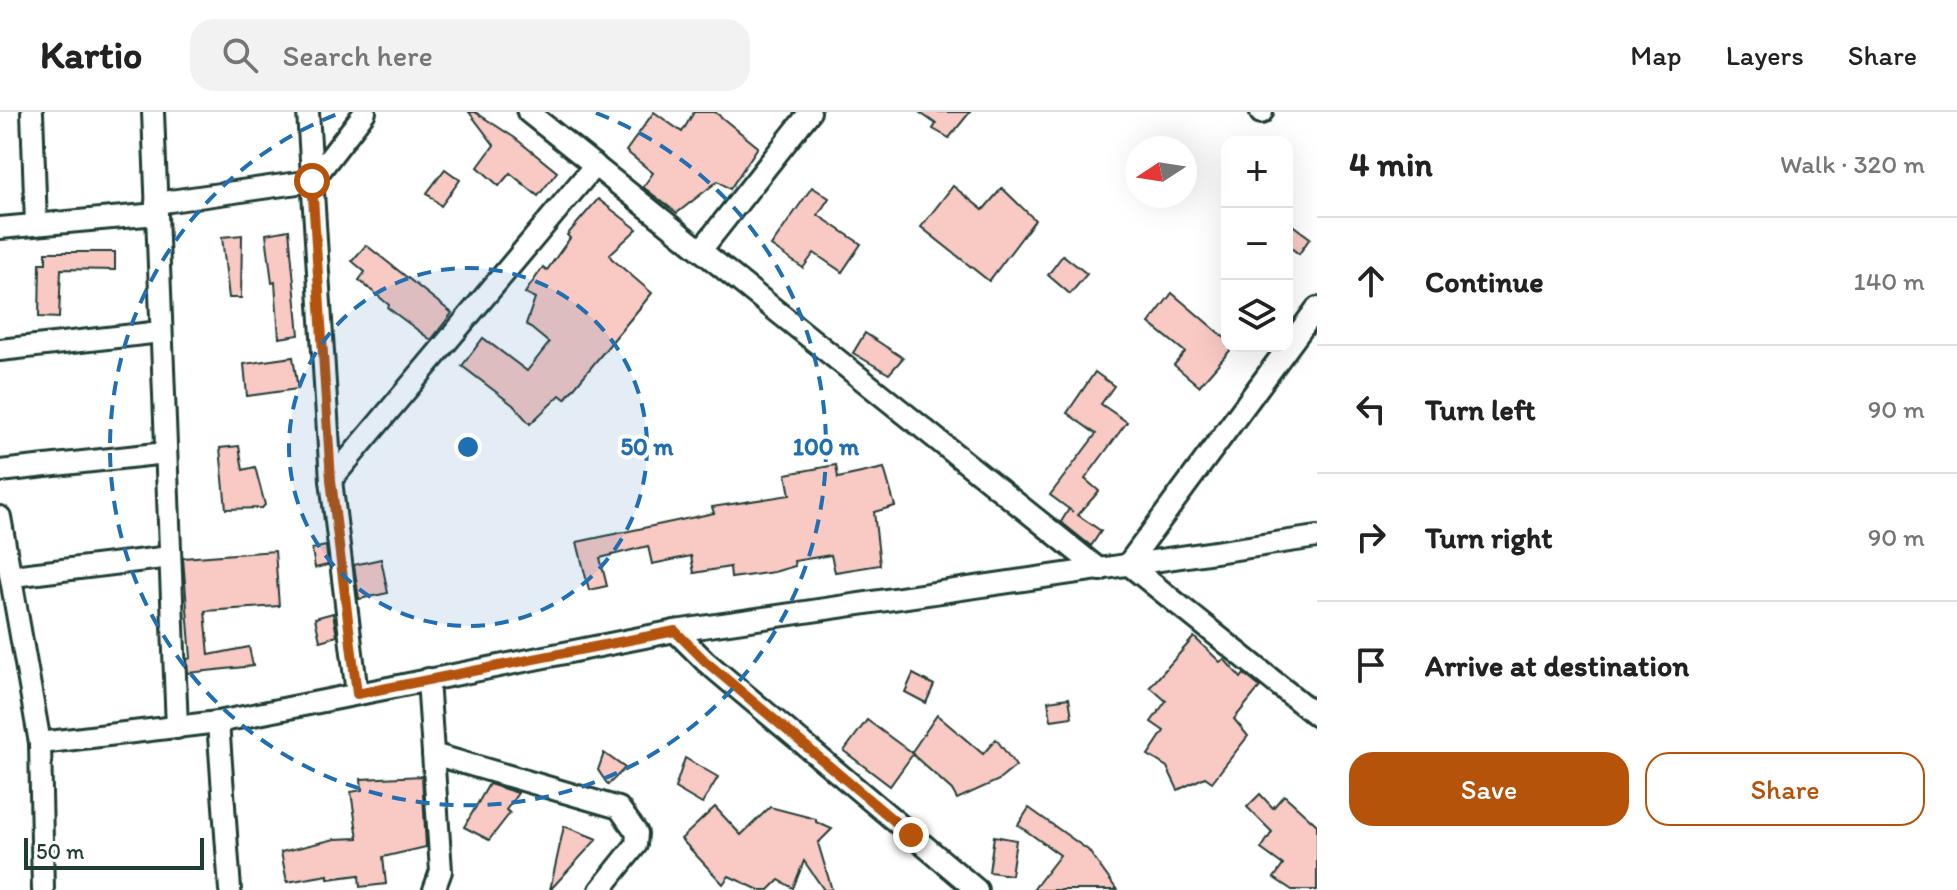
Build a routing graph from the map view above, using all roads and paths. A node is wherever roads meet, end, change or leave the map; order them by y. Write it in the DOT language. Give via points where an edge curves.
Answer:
graph roads {
  1 [pos="32,112"];
  2 [pos="153,112"];
  3 [pos="308,112"];
  4 [pos="365,112"];
  5 [pos="528,112"];
  6 [pos="810,112"];
  7 [pos="595,165"];
  8 [pos="312,181"];
  9 [pos="156,208"];
  10 [pos="36,224"];
  11 [pos="0,228"];
  12 [pos="701,250"];
  13 [pos="1317,308"];
  14 [pos="161,332"];
  15 [pos="0,350"];
  16 [pos="166,453"];
  17 [pos="0,471"];
  18 [pos="331,480"];
  19 [pos="0,517"];
  20 [pos="1317,537"];
  21 [pos="170,557"];
  22 [pos="1128,564"];
  23 [pos="1100,570"];
  24 [pos="13,576"];
  25 [pos="675,631"];
  26 [pos="428,679"];
  27 [pos="357,694"];
  28 [pos="1317,716"];
  29 [pos="218,722"];
  30 [pos="177,728"];
  31 [pos="40,743"];
  32 [pos="433,754"];
  33 [pos="43,890"];
  34 [pos="230,890"];
  35 [pos="434,890"];
  36 [pos="600,890"];
  37 [pos="977,890"];
  1 -- 10 [label="street"];
  2 -- 9 [label="street"];
  3 -- 8 [label="street"];
  4 -- 8 [label="street"];
  5 -- 7 [label="street"];
  6 -- 12 [label="street"];
  7 -- 12 [label="street"];
  7 -- 18 [label="street"];
  8 -- 9 [label="street"];
  8 -- 18 [label="street"];
  9 -- 10 [label="street"];
  9 -- 14 [label="street"];
  10 -- 11 [label="street"];
  12 -- 23 [label="street"];
  13 -- 22 [label="street"];
  14 -- 15 [label="street"];
  14 -- 16 [label="street"];
  16 -- 17 [label="street"];
  16 -- 21 [label="street"];
  18 -- 27 [label="street"];
  19 -- 24 [label="street"];
  20 -- 22 [label="street"];
  21 -- 24 [label="street"];
  21 -- 30 [label="street"];
  22 -- 23 [label="street"];
  22 -- 28 [label="street"];
  23 -- 25 [label="street"];
  24 -- 31 [label="street"];
  25 -- 26 [label="street"];
  25 -- 37 [label="street"];
  26 -- 27 [label="street"];
  26 -- 32 [label="street"];
  27 -- 29 [label="street"];
  29 -- 30 [label="street"];
  29 -- 34 [label="street"];
  30 -- 31 [label="street"];
  31 -- 33 [label="street"];
  32 -- 35 [label="street" via="441,871"];
  32 -- 36 [label="street" via="619,808 637,833 636,845"];
}
